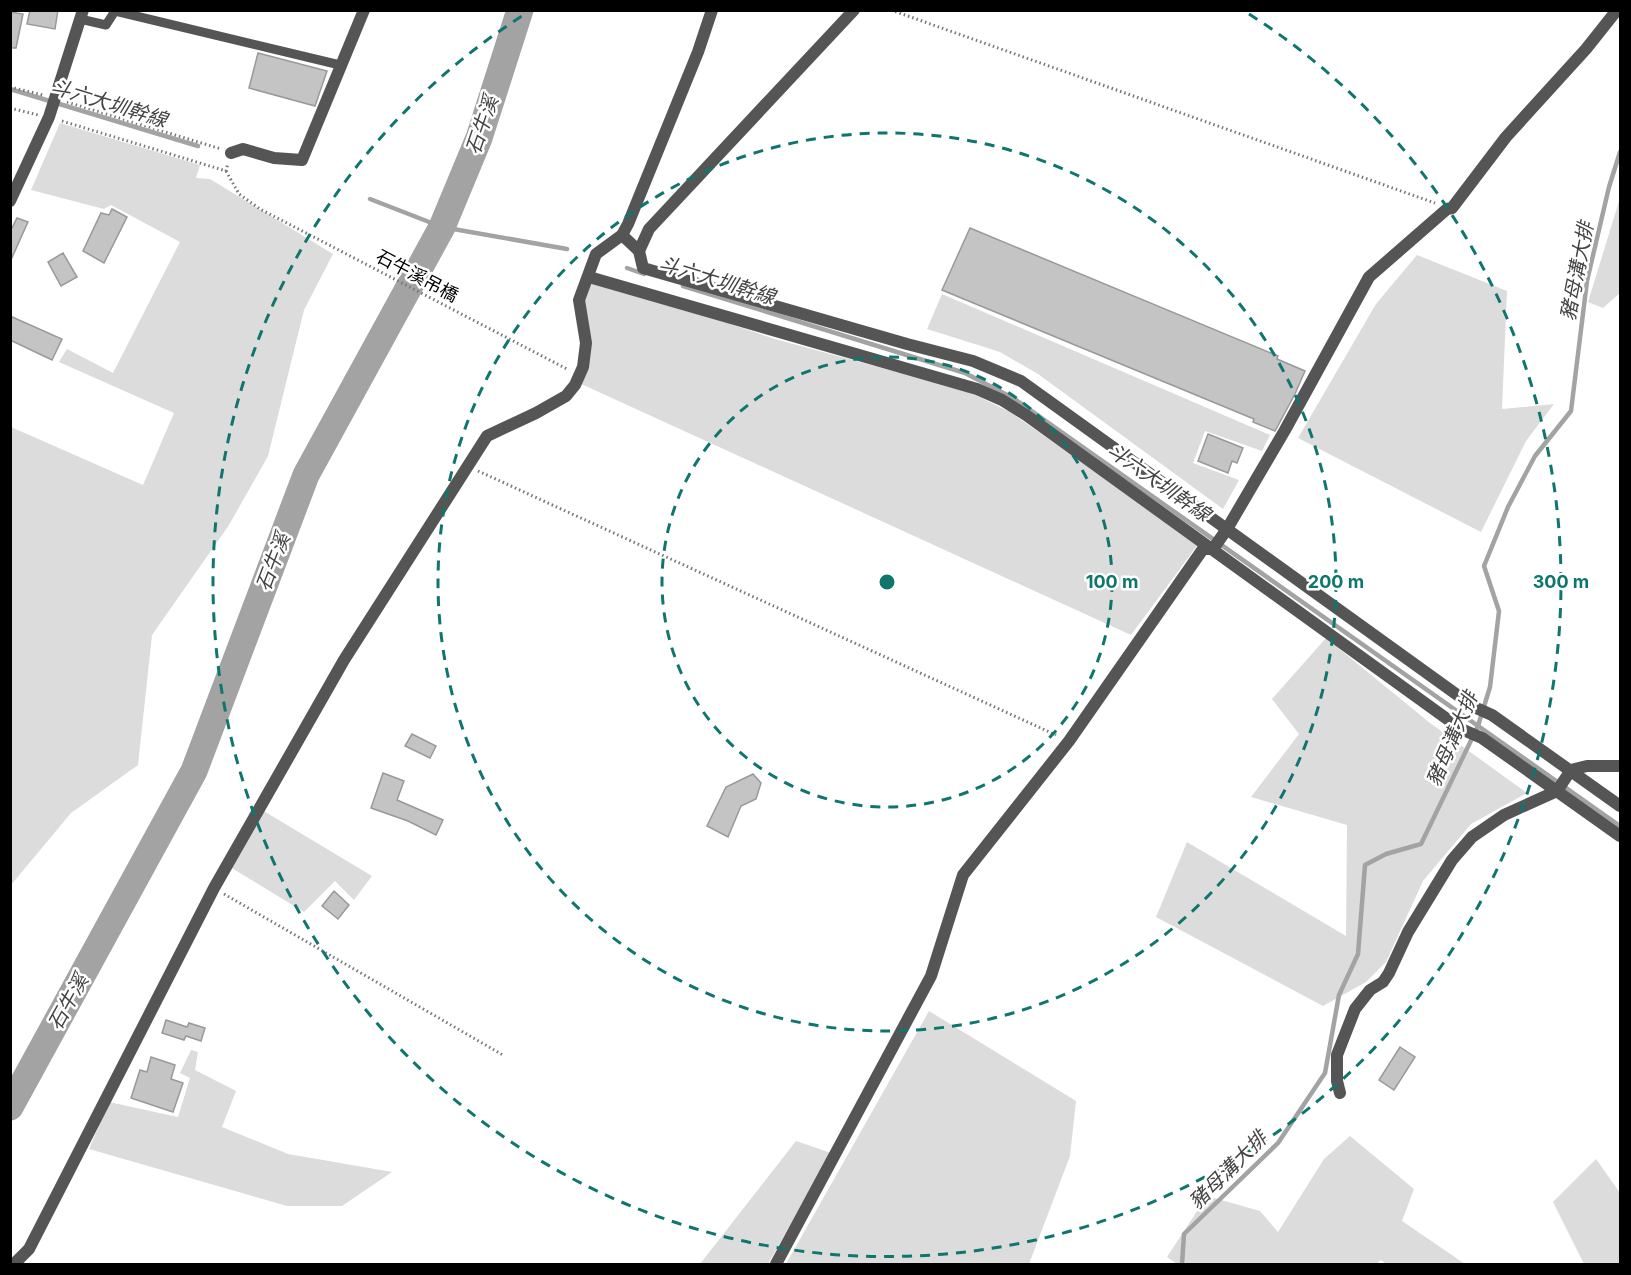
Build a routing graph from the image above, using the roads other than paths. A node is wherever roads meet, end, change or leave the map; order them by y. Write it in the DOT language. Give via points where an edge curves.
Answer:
graph roads {
  1 [pos="364,10"];
  2 [pos="712,10"];
  3 [pos="854,10"];
  4 [pos="1617,10"];
  5 [pos="82,15"];
  6 [pos="340,65"];
  7 [pos="231,153"];
  8 [pos="10,201"];
  9 [pos="618,238"];
  10 [pos="639,251"];
  11 [pos="589,277"];
  12 [pos="1227,529"];
  13 [pos="1213,549"];
  14 [pos="1620,765"];
  15 [pos="1571,770"];
  16 [pos="1557,791"];
  17 [pos="1620,806"];
  18 [pos="1620,836"];
  19 [pos="1340,1093"];
  20 [pos="14,1264"];
  21 [pos="776,1264"];
  1 -- 6 [label="street"];
  2 -- 9 [label="street" via="698,52"];
  3 -- 10 [label="street" via="649,229"];
  4 -- 12 [label="street" via="1506,138 1452,208 1369,277"];
  5 -- 6 [label="lane" via="106,25 115,11"];
  5 -- 8 [label="street" via="49,117"];
  6 -- 7 [label="street" via="302,160 274,158 243,149"];
  9 -- 10 [label="street"];
  9 -- 11 [label="street" via="596,254"];
  10 -- 12 [label="street" via="643,268 973,361 1022,381"];
  11 -- 13 [label="street" via="969,387 1002,400"];
  11 -- 20 [label="street" via="579,300 586,343 583,367 575,386 566,396 487,436 344,660 214,888 29,1249"];
  12 -- 13 [label="street"];
  12 -- 15 [label="street" via="1474,707 1492,715"];
  13 -- 16 [label="street" via="1461,729 1482,738"];
  13 -- 21 [label="street" via="1203,549 1069,741 963,875 931,976"];
  14 -- 15 [label="street"];
  15 -- 16 [label="street"];
  15 -- 17 [label="street"];
  16 -- 18 [label="street"];
  16 -- 19 [label="street" via="1504,815 1472,837 1452,860 1408,932 1389,973 1355,1009 1337,1055"];
}
